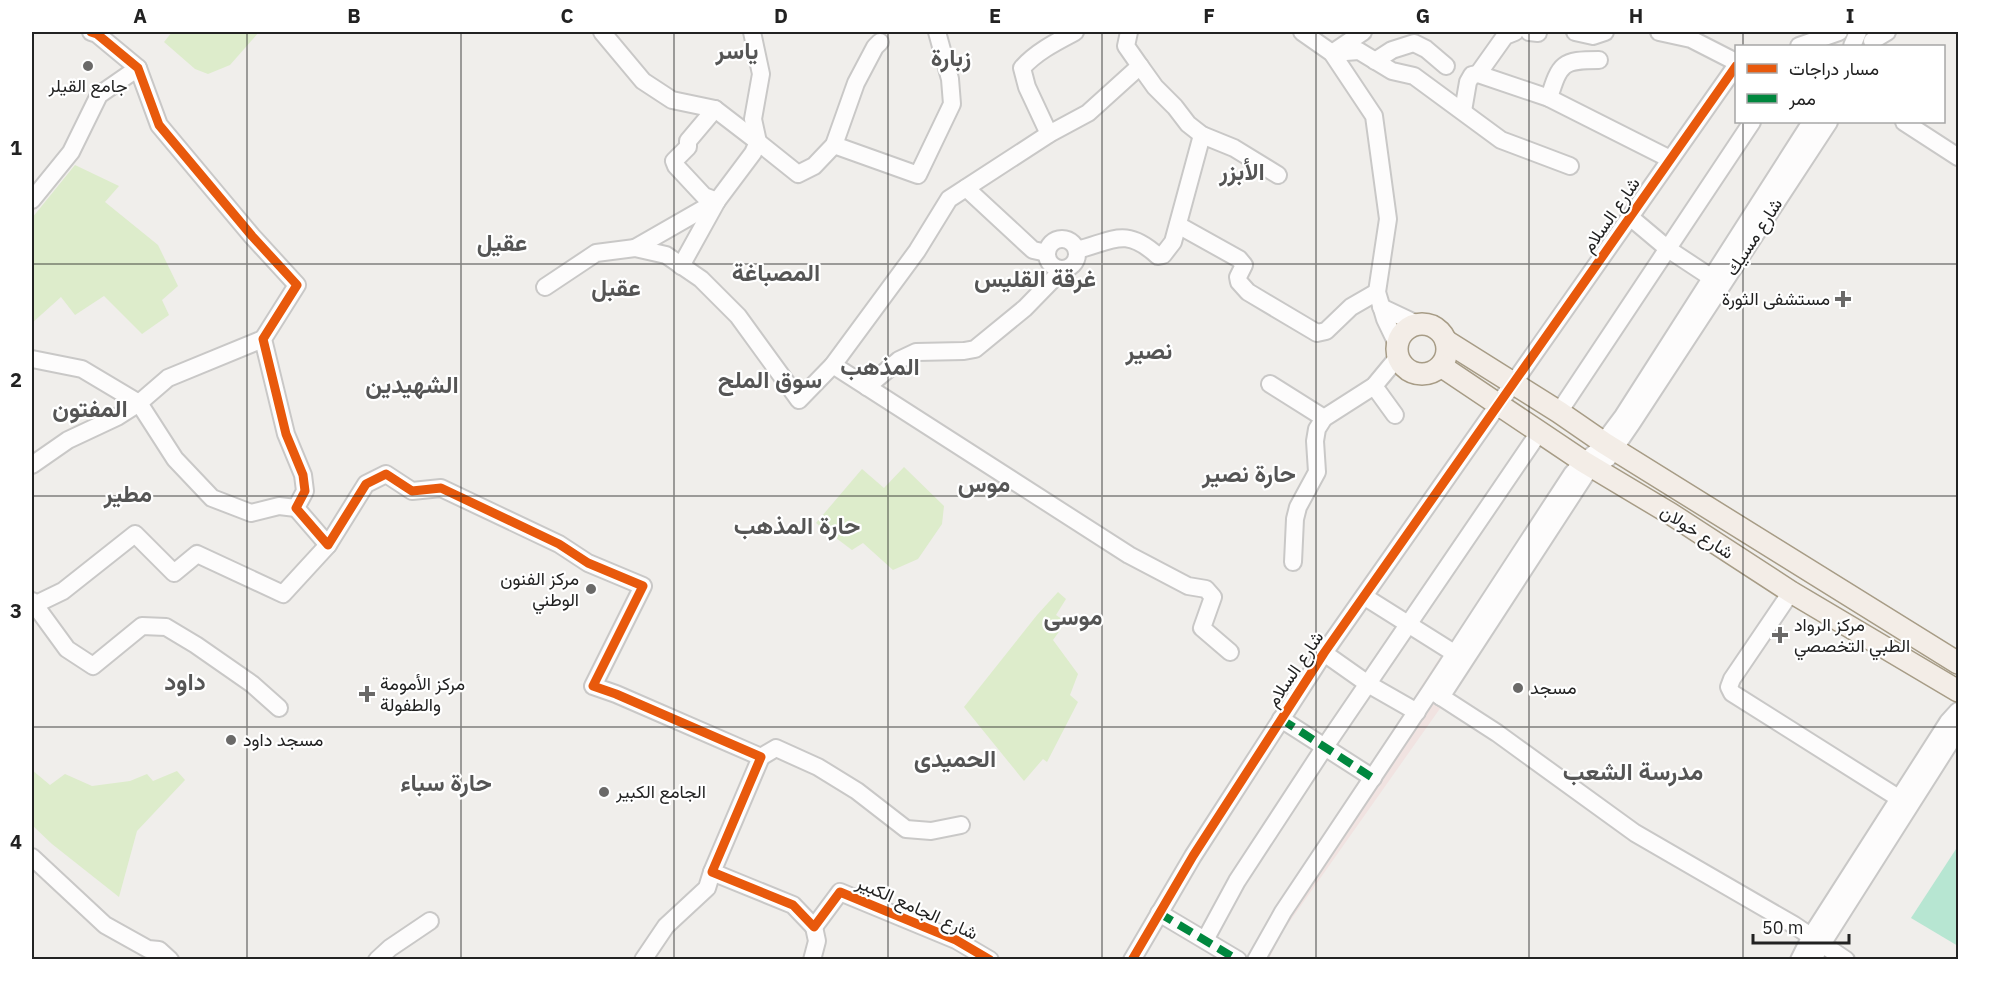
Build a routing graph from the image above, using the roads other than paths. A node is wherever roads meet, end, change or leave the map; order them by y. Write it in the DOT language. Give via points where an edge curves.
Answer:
graph roads {
  1 [pos="91,32"];
  2 [pos="602,32"];
  3 [pos="752,32"];
  4 [pos="937,32"];
  5 [pos="1075,32"];
  6 [pos="1129,32"];
  7 [pos="1302,32"];
  8 [pos="1363,32"];
  9 [pos="1515,32"];
  10 [pos="1575,32"];
  11 [pos="1605,32"];
  12 [pos="1659,32"];
  13 [pos="1839,32"];
  14 [pos="1887,32"];
  15 [pos="1872,40"];
  16 [pos="880,42"];
  17 [pos="1802,45"];
  18 [pos="1332,53"];
  19 [pos="1599,60"];
  20 [pos="1375,61"];
  21 [pos="1735,63"];
  22 [pos="1140,66"];
  23 [pos="1446,66"];
  24 [pos="1735,67"];
  25 [pos="138,68"];
  26 [pos="1478,74"];
  27 [pos="1549,98"];
  28 [pos="715,109"];
  29 [pos="1463,111"];
  30 [pos="1751,123"];
  31 [pos="1810,123"];
  32 [pos="1828,123"];
  33 [pos="1906,123"];
  34 [pos="1049,134"];
  35 [pos="1202,135"];
  36 [pos="758,142"];
  37 [pos="834,145"];
  38 [pos="1959,157"];
  39 [pos="1670,159"];
  40 [pos="1570,166"];
  41 [pos="1278,175"];
  42 [pos="966,188"];
  43 [pos="32,201"];
  44 [pos="717,201"];
  45 [pos="1630,217"];
  46 [pos="1178,225"];
  47 [pos="635,248"];
  48 [pos="1668,249"];
  49 [pos="1077,250"];
  50 [pos="1047,253"];
  51 [pos="681,266"];
  52 [pos="1063,269"];
  53 [pos="1712,278"];
  54 [pos="545,287"];
  55 [pos="1379,300"];
  56 [pos="1417,324"];
  57 [pos="263,339"];
  58 [pos="1446,341"];
  59 [pos="1397,351"];
  60 [pos="32,358"];
  61 [pos="1476,359"];
  62 [pos="833,364"];
  63 [pos="1441,366"];
  64 [pos="1462,379"];
  65 [pos="1513,382"];
  66 [pos="1270,384"];
  67 [pos="1374,386"];
  68 [pos="867,387"];
  69 [pos="139,403"];
  70 [pos="1498,404"];
  71 [pos="1560,412"];
  72 [pos="1395,415"];
  73 [pos="1324,418"];
  74 [pos="1540,431"];
  75 [pos="1609,446"];
  76 [pos="1589,464"];
  77 [pos="32,465"];
  78 [pos="1683,492"];
  79 [pos="296,508"];
  80 [pos="1671,514"];
  81 [pos="328,544"];
  82 [pos="1293,562"];
  83 [pos="1791,592"];
  84 [pos="1365,597"];
  85 [pos="33,604"];
  86 [pos="1409,626"];
  87 [pos="1230,652"];
  88 [pos="1324,652"];
  89 [pos="1454,653"];
  90 [pos="1959,663"];
  91 [pos="1368,684"];
  92 [pos="1959,691"];
  93 [pos="1436,693"];
  94 [pos="279,708"];
  95 [pos="1959,711"];
  96 [pos="1417,712"];
  97 [pos="1281,719"];
  98 [pos="1959,730"];
  99 [pos="1324,748"];
  100 [pos="761,757"];
  101 [pos="1373,778"];
  102 [pos="1900,799"];
  103 [pos="961,825"];
  104 [pos="32,856"];
  105 [pos="712,872"];
  106 [pos="1160,913"];
  107 [pos="430,921"];
  108 [pos="814,927"];
  109 [pos="1817,939"];
  110 [pos="1205,940"];
  111 [pos="170,960"];
  112 [pos="377,960"];
  113 [pos="643,960"];
  114 [pos="812,960"];
  115 [pos="990,960"];
  116 [pos="1132,960"];
  117 [pos="1238,960"];
  118 [pos="1256,960"];
  119 [pos="1799,960"];
  120 [pos="1812,960"];
  121 [pos="1846,960"];
  1 -- 25 [label="street"];
  2 -- 28 [label="street" via="643,81 672,100"];
  3 -- 36 [label="street" via="761,74 753,119"];
  4 -- 37 [label="street" via="950,79 952,104 918,175"];
  5 -- 34 [label="street" via="1022,68"];
  6 -- 22 [label="street" via="1126,46"];
  7 -- 18 [label="street"];
  8 -- 18 [label="street"];
  9 -- 26 [label="street" via="1505,36"];
  10 -- 11 [label="street" via="1593,36"];
  12 -- 21 [label="street" via="1691,39"];
  13 -- 17 [label="street"];
  14 -- 15 [label="street"];
  16 -- 37 [label="street" via="856,83"];
  18 -- 20 [label="street" via="1359,51"];
  18 -- 55 [label="street" via="1374,116 1388,219"];
  19 -- 27 [label="street" via="1573,60 1561,68"];
  20 -- 23 [label="street" via="1414,43"];
  20 -- 29 [label="street" via="1392,71 1414,76"];
  22 -- 34 [label="street" via="1088,113"];
  22 -- 35 [label="street" via="1188,124"];
  24 -- 39 [label="street, شارع السلام"];
  25 -- 43 [label="street" via="99,95 71,152"];
  25 -- 57 [label="street" via="159,125 297,285"];
  26 -- 27 [label="street"];
  26 -- 29 [label="street" via="1468,82"];
  27 -- 39 [label="street"];
  28 -- 36 [label="street"];
  28 -- 44 [label="street" via="674,161 704,196"];
  29 -- 40 [label="street" via="1501,140"];
  30 -- 48 [label="street"];
  31 -- 53 [label="street, شارع مسيك"];
  32 -- 75 [label="street, شارع مسيك"];
  33 -- 38 [label="street"];
  34 -- 42 [label="street"];
  35 -- 41 [label="street" via="1234,148"];
  35 -- 46 [label="street"];
  36 -- 37 [label="street" via="798,174 814,166"];
  36 -- 44 [label="street"];
  39 -- 45 [label="street, شارع السلام"];
  42 -- 50 [label="street" via="1033,250"];
  42 -- 62 [label="street" via="949,199 917,251"];
  44 -- 47 [label="street"];
  44 -- 51 [label="street"];
  45 -- 48 [label="street"];
  45 -- 65 [label="street, شارع السلام"];
  46 -- 49 [label="street" via="1173,242 1163,255 1158,256 1127,237"];
  46 -- 55 [label="street" via="1239,260 1244,265 1239,282 1248,292 1317,333 1326,331 1351,307"];
  47 -- 51 [label="street" via="666,255"];
  47 -- 54 [label="street" via="596,253"];
  48 -- 53 [label="street"];
  48 -- 71 [label="street"];
  49 -- 50 [label="street" via="1071,242 1061,239 1051,244"];
  49 -- 52 [label="street" via="1076,261"];
  50 -- 52 [label="street" via="1053,267"];
  51 -- 62 [label="street" via="701,279 738,316 799,400"];
  52 -- 68 [label="street" via="1025,308 975,349 916,352 899,360"];
  53 -- 75 [label="street, شارع مسيك"];
  55 -- 56 [label="street"];
  55 -- 59 [label="street"];
  56 -- 58 [label="main road" via="1438,329"];
  56 -- 59 [label="main road" via="1401,335"];
  57 -- 69 [label="street" via="168,378"];
  57 -- 79 [label="street" via="286,434 303,475 305,491"];
  58 -- 61 [label="main road, شارع خولان"];
  58 -- 63 [label="main road" via="1447,354"];
  59 -- 63 [label="main road" via="1408,370 1416,374"];
  59 -- 67 [label="street"];
  60 -- 69 [label="street" via="82,369"];
  61 -- 64 [label="main road" via="1467,358 1461,364"];
  61 -- 65 [label="main road, شارع خولان"];
  62 -- 68 [label="street"];
  63 -- 64 [label="main road, شارع خولان"];
  64 -- 70 [label="main road, شارع خولان"];
  65 -- 70 [label="street, شارع السلام"];
  65 -- 71 [label="main road, شارع خولان"];
  66 -- 73 [label="street"];
  67 -- 72 [label="street"];
  67 -- 73 [label="street"];
  68 -- 87 [label="street" via="1129,555 1188,586 1206,589 1213,597 1202,628"];
  69 -- 77 [label="street" via="68,440"];
  69 -- 79 [label="street" via="175,459 213,498 251,513 279,506"];
  70 -- 74 [label="main road, شارع خولان"];
  70 -- 84 [label="street, شارع السلام"];
  71 -- 75 [label="main road, شارع خولان"];
  73 -- 82 [label="street" via="1315,441 1317,472 1295,519"];
  74 -- 76 [label="main road, شارع خولان"];
  74 -- 86 [label="street"];
  75 -- 76 [label="street, شارع مسيك"];
  75 -- 78 [label="main road, شارع خولان"];
  76 -- 80 [label="main road, شارع خولان"];
  76 -- 89 [label="street" via="1572,474"];
  76 -- 93 [label="street" via="1588,471"];
  78 -- 80 [label="main road"];
  78 -- 90 [label="main road, شارع خولان"];
  79 -- 81 [label="street"];
  80 -- 83 [label="main road, شارع خولان"];
  81 -- 85 [label="street" via="283,594 197,554 174,573 135,534 63,591"];
  81 -- 100 [label="street" via="366,484 386,474 412,491 441,488 559,544 588,563 643,586 593,686"];
  83 -- 92 [label="main road, شارع خولان"];
  83 -- 102 [label="street" via="1732,679 1732,693"];
  84 -- 86 [label="street"];
  84 -- 88 [label="street, شارع السلام"];
  85 -- 94 [label="street" via="67,649 93,666 142,626 166,627 243,678"];
  86 -- 89 [label="street"];
  86 -- 91 [label="street"];
  88 -- 91 [label="street"];
  88 -- 97 [label="street, شارع السلام"];
  89 -- 93 [label="street"];
  91 -- 96 [label="street"];
  91 -- 99 [label="street"];
  93 -- 96 [label="street"];
  93 -- 109 [label="street" via="1635,833"];
  95 -- 102 [label="street" via="1948,722"];
  96 -- 101 [label="street"];
  97 -- 99 [label="street"];
  97 -- 106 [label="street, شارع السلام"];
  98 -- 109 [label="street"];
  99 -- 101 [label="street"];
  99 -- 110 [label="street" via="1237,881"];
  100 -- 103 [label="street" via="776,748 818,767 906,829 931,831"];
  100 -- 105 [label="street"];
  101 -- 118 [label="street" via="1283,912"];
  102 -- 109 [label="street"];
  104 -- 111 [label="street" via="105,925 148,949 159,950"];
  105 -- 108 [label="street" via="793,905"];
  105 -- 113 [label="street" via="706,888 666,926"];
  106 -- 110 [label="street"];
  106 -- 116 [label="street, شارع السلام"];
  107 -- 112 [label="street"];
  108 -- 114 [label="street" via="817,940"];
  108 -- 115 [label="street, شارع الجامع الكبير" via="840,892 956,940"];
  109 -- 119 [label="street"];
  109 -- 120 [label="street"];
  109 -- 121 [label="street"];
  110 -- 117 [label="street"];
}
